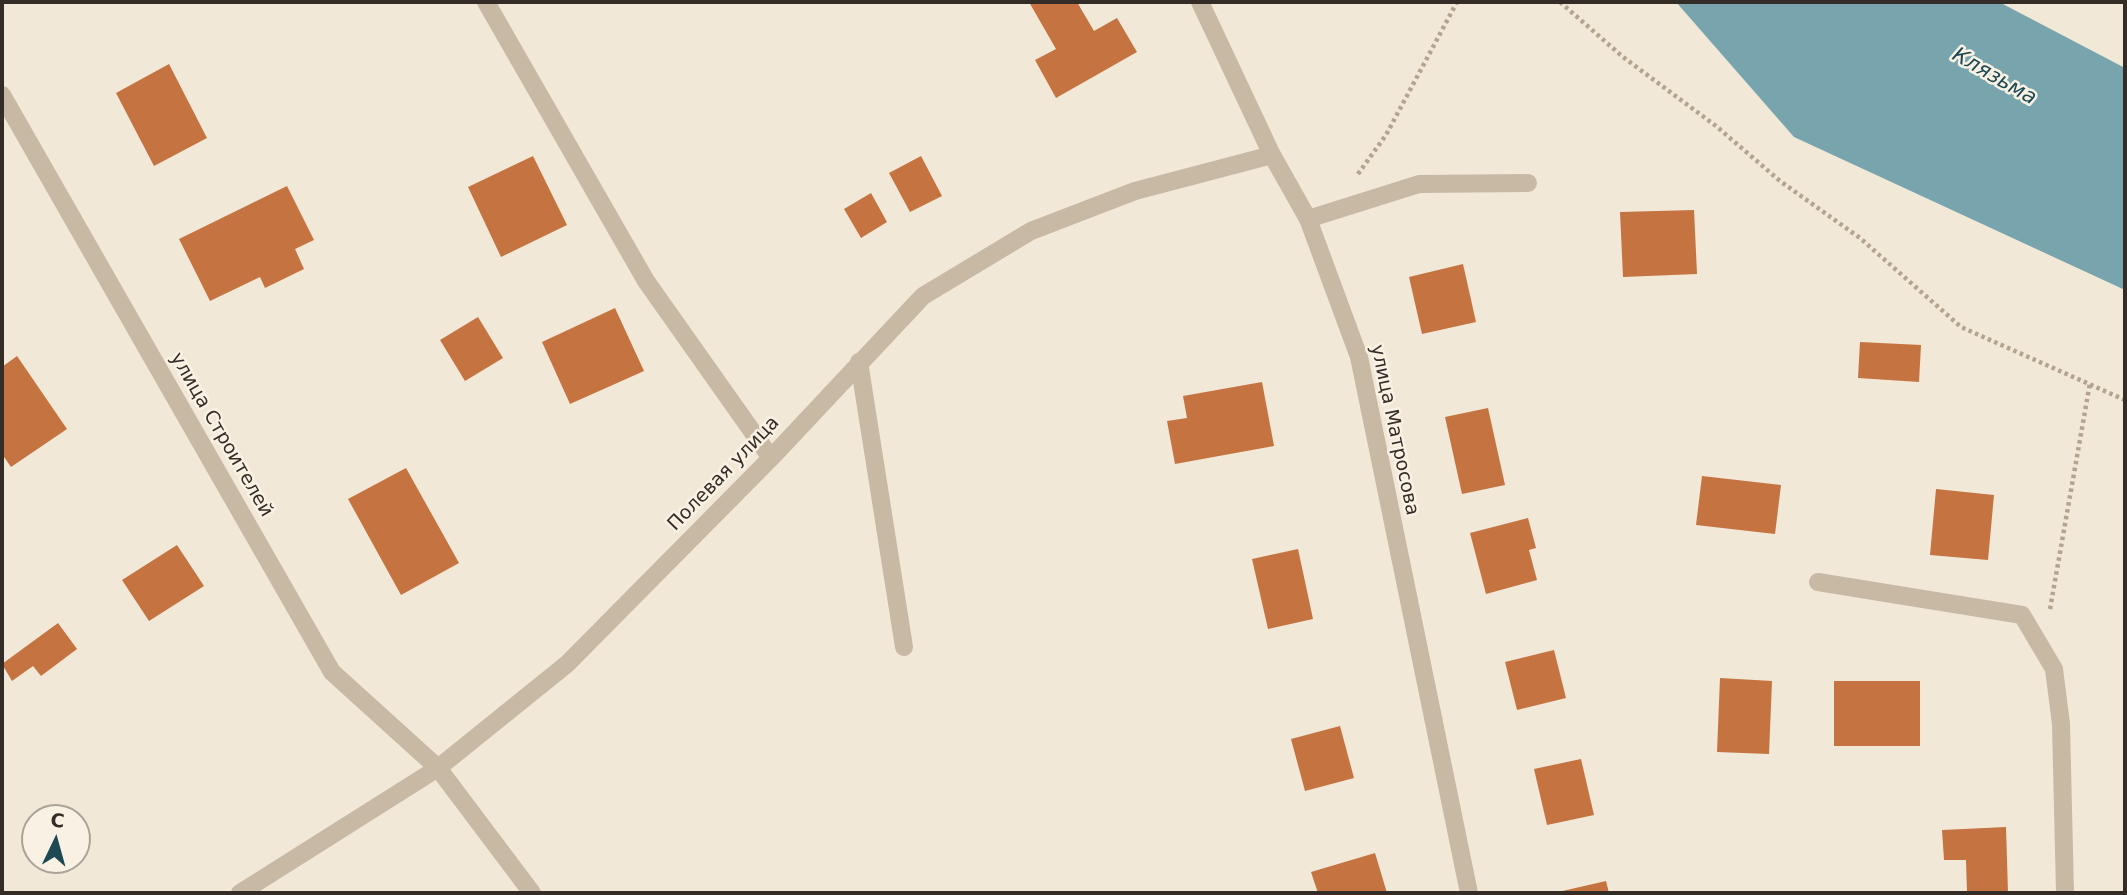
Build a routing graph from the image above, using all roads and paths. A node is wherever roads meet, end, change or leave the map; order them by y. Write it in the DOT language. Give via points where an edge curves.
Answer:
graph roads {
  1 [pos="486,2"];
  2 [pos="1199,2"];
  3 [pos="1457,2"];
  4 [pos="1560,2"];
  5 [pos="2,95"];
  6 [pos="1272,155"];
  7 [pos="1354,178"];
  8 [pos="1528,183"];
  9 [pos="1308,219"];
  10 [pos="859,362"];
  11 [pos="2090,383"];
  12 [pos="2125,400"];
  13 [pos="771,458"];
  14 [pos="1818,582"];
  15 [pos="904,647"];
  16 [pos="2043,650"];
  17 [pos="438,768"];
  18 [pos="240,893"];
  19 [pos="532,893"];
  20 [pos="1469,893"];
  21 [pos="2065,893"];
  1 -- 13 [label="street" via="646,281"];
  2 -- 6 [label="street, улица Матросова"];
  3 -- 7 [label="path" via="1386,135"];
  4 -- 11 [label="path" via="1780,181 1860,238 1961,327"];
  5 -- 17 [label="street, улица Строителей" via="332,671"];
  6 -- 9 [label="street, улица Матросова"];
  6 -- 10 [label="street, Полевая улица" via="1135,191 1031,231 923,296"];
  8 -- 9 [label="street" via="1419,184"];
  9 -- 20 [label="street, улица Матросова" via="1359,357"];
  10 -- 13 [label="street, Полевая улица"];
  10 -- 15 [label="street"];
  11 -- 12 [label="path"];
  11 -- 16 [label="path"];
  13 -- 17 [label="street, Полевая улица" via="566,664"];
  14 -- 16 [label="street" via="2022,615"];
  16 -- 21 [label="street" via="2054,669 2060,724"];
  17 -- 18 [label="street, Полевая улица"];
  17 -- 19 [label="street, улица Строителей"];
}
